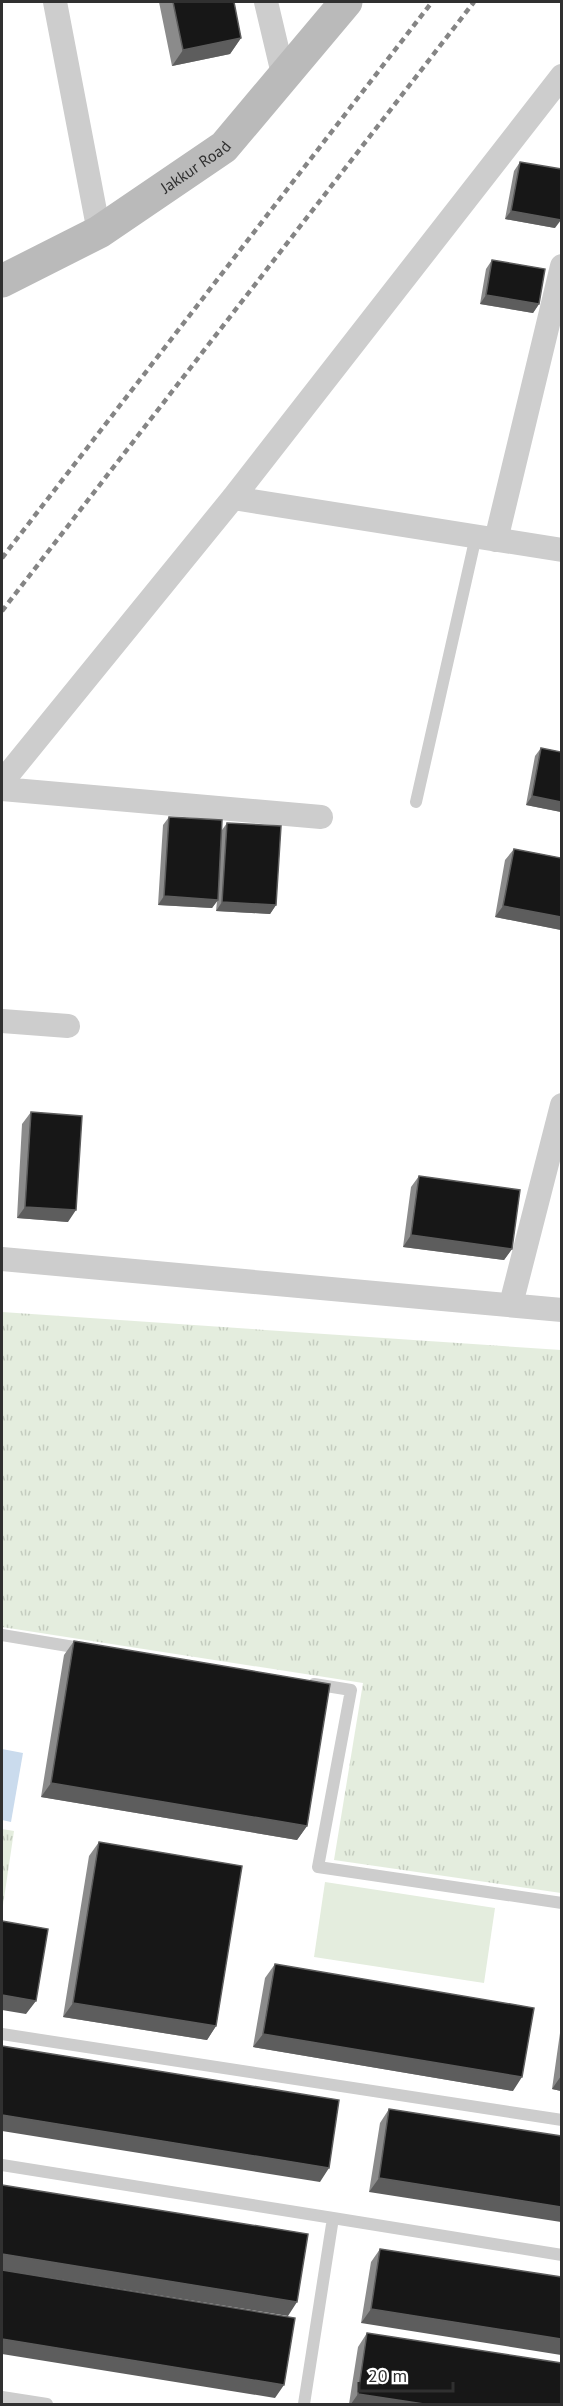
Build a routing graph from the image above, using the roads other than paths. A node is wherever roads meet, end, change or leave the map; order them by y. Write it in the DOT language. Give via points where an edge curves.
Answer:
graph roads {
  1 [pos="54,2"];
  2 [pos="266,2"];
  3 [pos="333,8"];
  4 [pos="561,76"];
  5 [pos="284,78"];
  6 [pos="99,232"];
  7 [pos="561,266"];
  8 [pos="2,281"];
  9 [pos="233,498"];
  10 [pos="486,538"];
  11 [pos="561,550"];
  12 [pos="2,782"];
  13 [pos="2,789"];
  14 [pos="416,802"];
  15 [pos="321,817"];
  16 [pos="2,1021"];
  17 [pos="68,1026"];
  18 [pos="561,1105"];
  19 [pos="2,1259"];
  20 [pos="511,1304"];
  21 [pos="561,1310"];
  22 [pos="2,1635"];
  23 [pos="95,1650"];
  24 [pos="305,1683"];
  25 [pos="561,1903"];
  26 [pos="2,2034"];
  27 [pos="561,2120"];
  28 [pos="2,2165"];
  29 [pos="333,2218"];
  30 [pos="561,2255"];
  31 [pos="2,2397"];
  32 [pos="47,2404"];
  33 [pos="304,2404"];
  1 -- 6 [label="street"];
  2 -- 5 [label="street"];
  3 -- 5 [label="street, Jakkur Road"];
  4 -- 9 [label="street"];
  5 -- 6 [label="street, Jakkur Road" via="224,147"];
  6 -- 8 [label="street, Jakkur Road"];
  7 -- 10 [label="street"];
  9 -- 10 [label="street"];
  9 -- 12 [label="street"];
  10 -- 11 [label="street"];
  10 -- 14 [label="lane"];
  13 -- 15 [label="street"];
  16 -- 17 [label="street"];
  18 -- 20 [label="street"];
  19 -- 20 [label="street"];
  20 -- 21 [label="street"];
  22 -- 23 [label="lane"];
  24 -- 25 [label="lane" via="351,1690 318,1867"];
  26 -- 27 [label="lane"];
  28 -- 29 [label="lane"];
  29 -- 30 [label="lane"];
  29 -- 33 [label="lane"];
  31 -- 32 [label="lane"];
}
